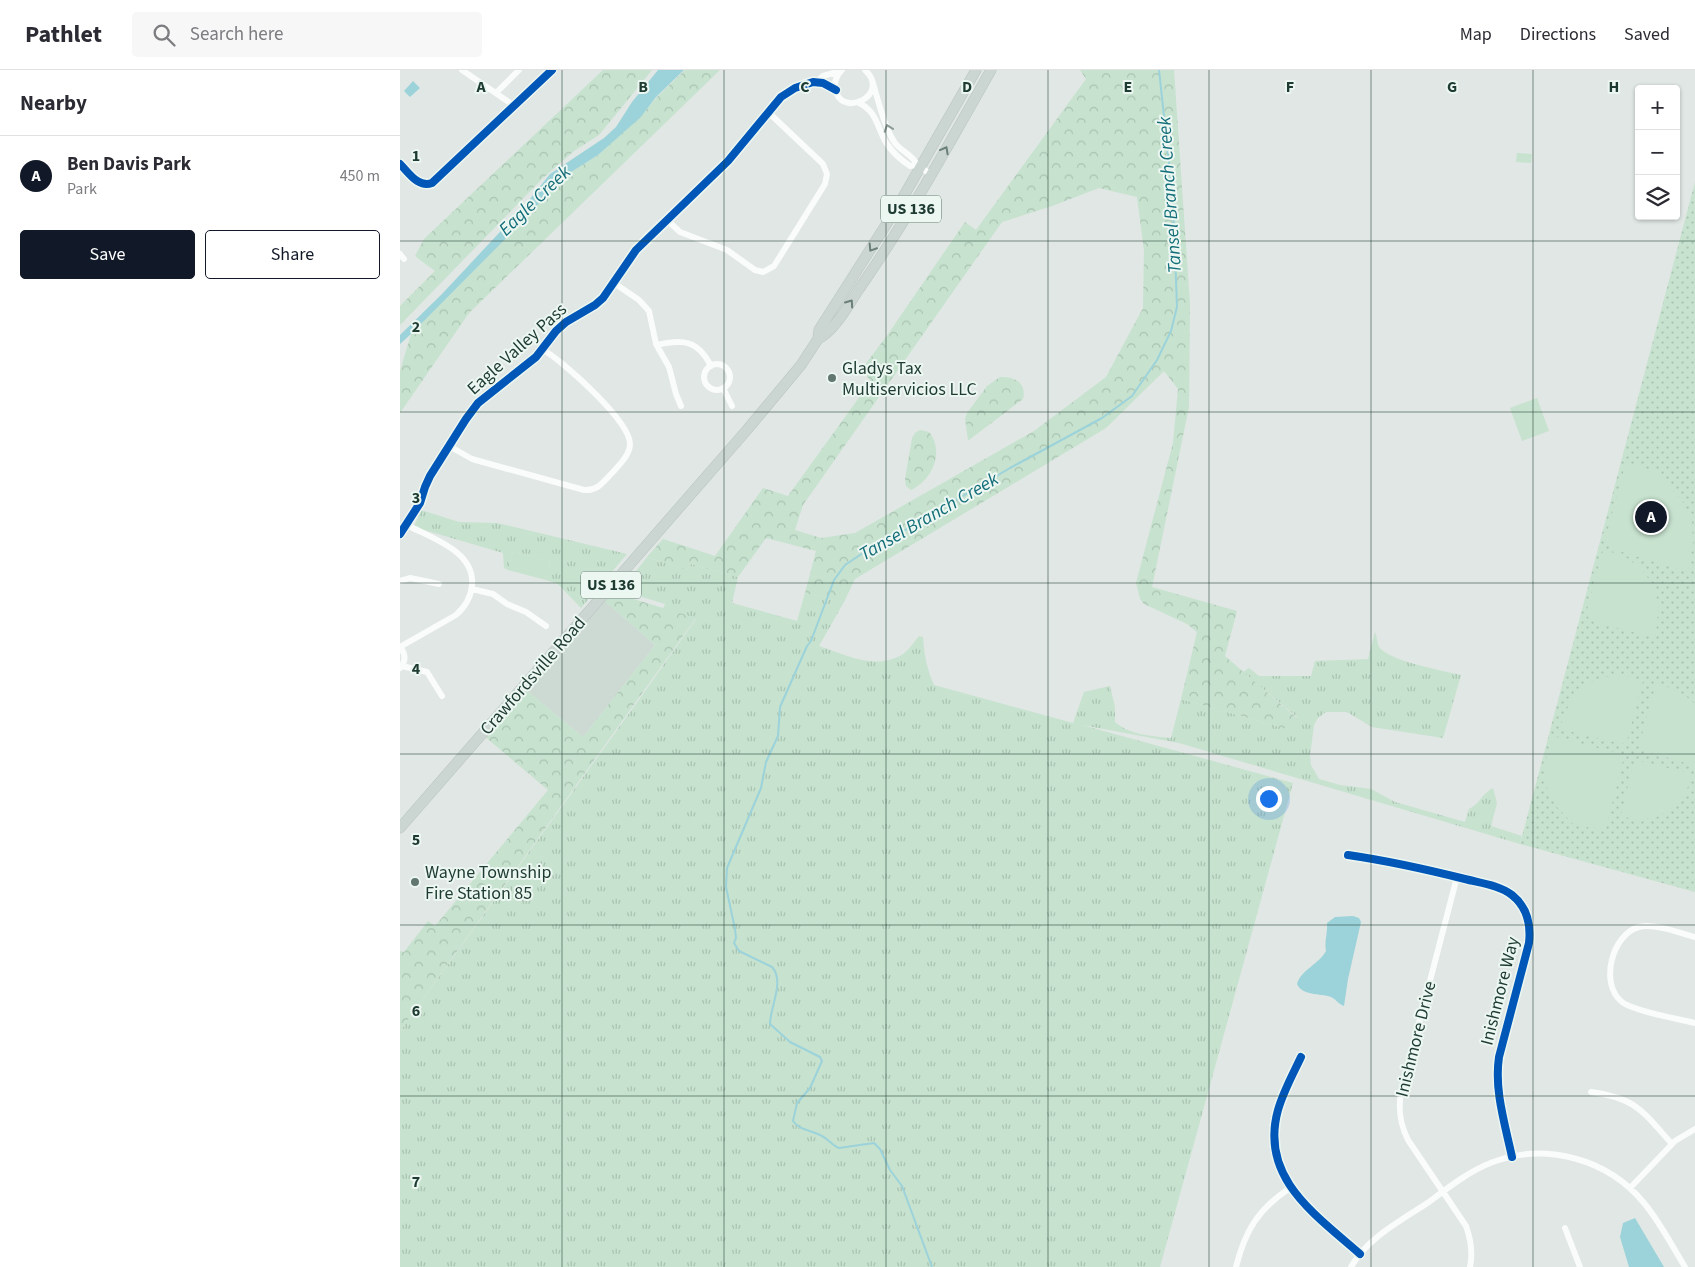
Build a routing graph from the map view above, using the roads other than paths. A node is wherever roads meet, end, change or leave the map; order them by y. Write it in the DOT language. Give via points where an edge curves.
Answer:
graph roads {
  1 [pos="462,70"];
  2 [pos="519,70"];
  3 [pos="552,70"];
  4 [pos="842,70"];
  5 [pos="865,70"];
  6 [pos="976,70"];
  7 [pos="991,70"];
  8 [pos="872,80"];
  9 [pos="817,81"];
  10 [pos="836,90"];
  11 [pos="496,93"];
  12 [pos="859,103"];
  13 [pos="513,106"];
  14 [pos="768,112"];
  15 [pos="400,164"];
  16 [pos="918,167"];
  17 [pos="932,174"];
  18 [pos="667,220"];
  19 [pos="614,283"];
  20 [pos="818,339"];
  21 [pos="657,345"];
  22 [pos="542,350"];
  23 [pos="711,366"];
  24 [pos="723,388"];
  25 [pos="681,406"];
  26 [pos="732,406"];
  27 [pos="449,446"];
  28 [pos="407,525"];
  29 [pos="400,534"];
  30 [pos="400,581"];
  31 [pos="439,584"];
  32 [pos="472,589"];
  33 [pos="546,626"];
  34 [pos="400,647"];
  35 [pos="401,667"];
  36 [pos="442,696"];
  37 [pos="400,828"];
  38 [pos="1348,855"];
  39 [pos="1457,877"];
  40 [pos="1695,937"];
  41 [pos="1695,1024"];
  42 [pos="1301,1057"];
  43 [pos="1591,1092"];
  44 [pos="1695,1129"];
  45 [pos="1672,1144"];
  46 [pos="1512,1156"];
  47 [pos="1290,1188"];
  48 [pos="1630,1188"];
  49 [pos="1443,1192"];
  50 [pos="1565,1228"];
  51 [pos="1360,1254"];
  52 [pos="1236,1267"];
  53 [pos="1351,1267"];
  54 [pos="1470,1267"];
  55 [pos="1580,1267"];
  56 [pos="1685,1267"];
  1 -- 11 [label="street"];
  2 -- 11 [label="street"];
  3 -- 13 [label="street"];
  4 -- 9 [label="street, Eagle Valley Pass"];
  4 -- 10 [label="street, Eagle Valley Pass" via="836,80"];
  5 -- 8 [label="street"];
  6 -- 16 [label="main road, Crawfordsville Road / US 136"];
  17 -- 7 [label="main road, Crawfordsville Road / US 136, one-way"];
  8 -- 12 [label="street" via="870,93"];
  16 -- 8 [label="street, one-way" via="892,138"];
  9 -- 10 [label="street"];
  9 -- 14 [label="street, Eagle Valley Pass" via="789,91"];
  10 -- 12 [label="street" via="843,100"];
  11 -- 13 [label="street"];
  12 -- 16 [label="street" via="875,116 892,151 910,166"];
  13 -- 15 [label="street" via="434,182 426,185 418,182"];
  14 -- 18 [label="street, Eagle Valley Pass" via="728,160"];
  14 -- 18 [label="street" via="826,170 826,182 776,264 762,272 753,269 727,250 682,234"];
  16 -- 17 [label="street"];
  16 -- 20 [label="main road, Crawfordsville Road / US 136, one-way" via="885,228 819,330"];
  20 -- 17 [label="main road, Crawfordsville Road / US 136, one-way" via="826,336 855,296"];
  18 -- 19 [label="street, Eagle Valley Pass" via="636,250"];
  19 -- 21 [label="street" via="639,300 649,312"];
  19 -- 22 [label="street, Eagle Valley Pass" via="598,303 556,331"];
  20 -- 37 [label="main road, Crawfordsville Road / US 136" via="801,365 728,453"];
  21 -- 23 [label="street" via="689,344 703,352"];
  21 -- 25 [label="street" via="669,367"];
  22 -- 27 [label="street, Eagle Valley Pass" via="478,403"];
  22 -- 27 [label="street" via="589,388 629,437 627,454 602,484 598,488 584,490 472,459"];
  23 -- 24 [label="street" via="705,373 706,383 713,389"];
  23 -- 24 [label="street" via="720,365 728,370 730,379"];
  24 -- 26 [label="street"];
  27 -- 28 [label="street, Eagle Valley Pass" via="430,476"];
  28 -- 29 [label="street, Eagle Valley Pass"];
  28 -- 32 [label="street" via="460,554 470,570"];
  30 -- 31 [label="street" via="410,578"];
  32 -- 33 [label="street" via="493,594"];
  32 -- 34 [label="street" via="467,603 456,615"];
  34 -- 35 [label="street" via="404,656"];
  35 -- 36 [label="street" via="427,672"];
  38 -- 39 [label="street, Inishmore Way" via="1408,864"];
  39 -- 46 [label="street, Inishmore Way" via="1506,891 1519,902 1529,924 1529,943 1497,1075"];
  39 -- 49 [label="street, Inishmore Drive" via="1399,1102 1400,1122 1405,1135"];
  40 -- 41 [label="street" via="1650,926 1630,930 1619,943 1610,972 1613,992 1622,1002"];
  42 -- 47 [label="street" via="1280,1101 1275,1125 1278,1161"];
  43 -- 45 [label="street" via="1612,1095 1633,1104"];
  44 -- 45 [label="street"];
  45 -- 48 [label="street"];
  46 -- 48 [label="street" via="1543,1154 1574,1158 1606,1171"];
  46 -- 49 [label="street" via="1464,1176"];
  47 -- 51 [label="street" via="1302,1204"];
  47 -- 52 [label="street" via="1269,1203 1254,1220 1245,1236"];
  48 -- 56 [label="street" via="1653,1214"];
  49 -- 51 [label="street" via="1376,1238"];
  49 -- 54 [label="street, Inishmore Drive" via="1466,1226 1471,1241"];
  50 -- 55 [label="street"];
  51 -- 53 [label="street"];
}
